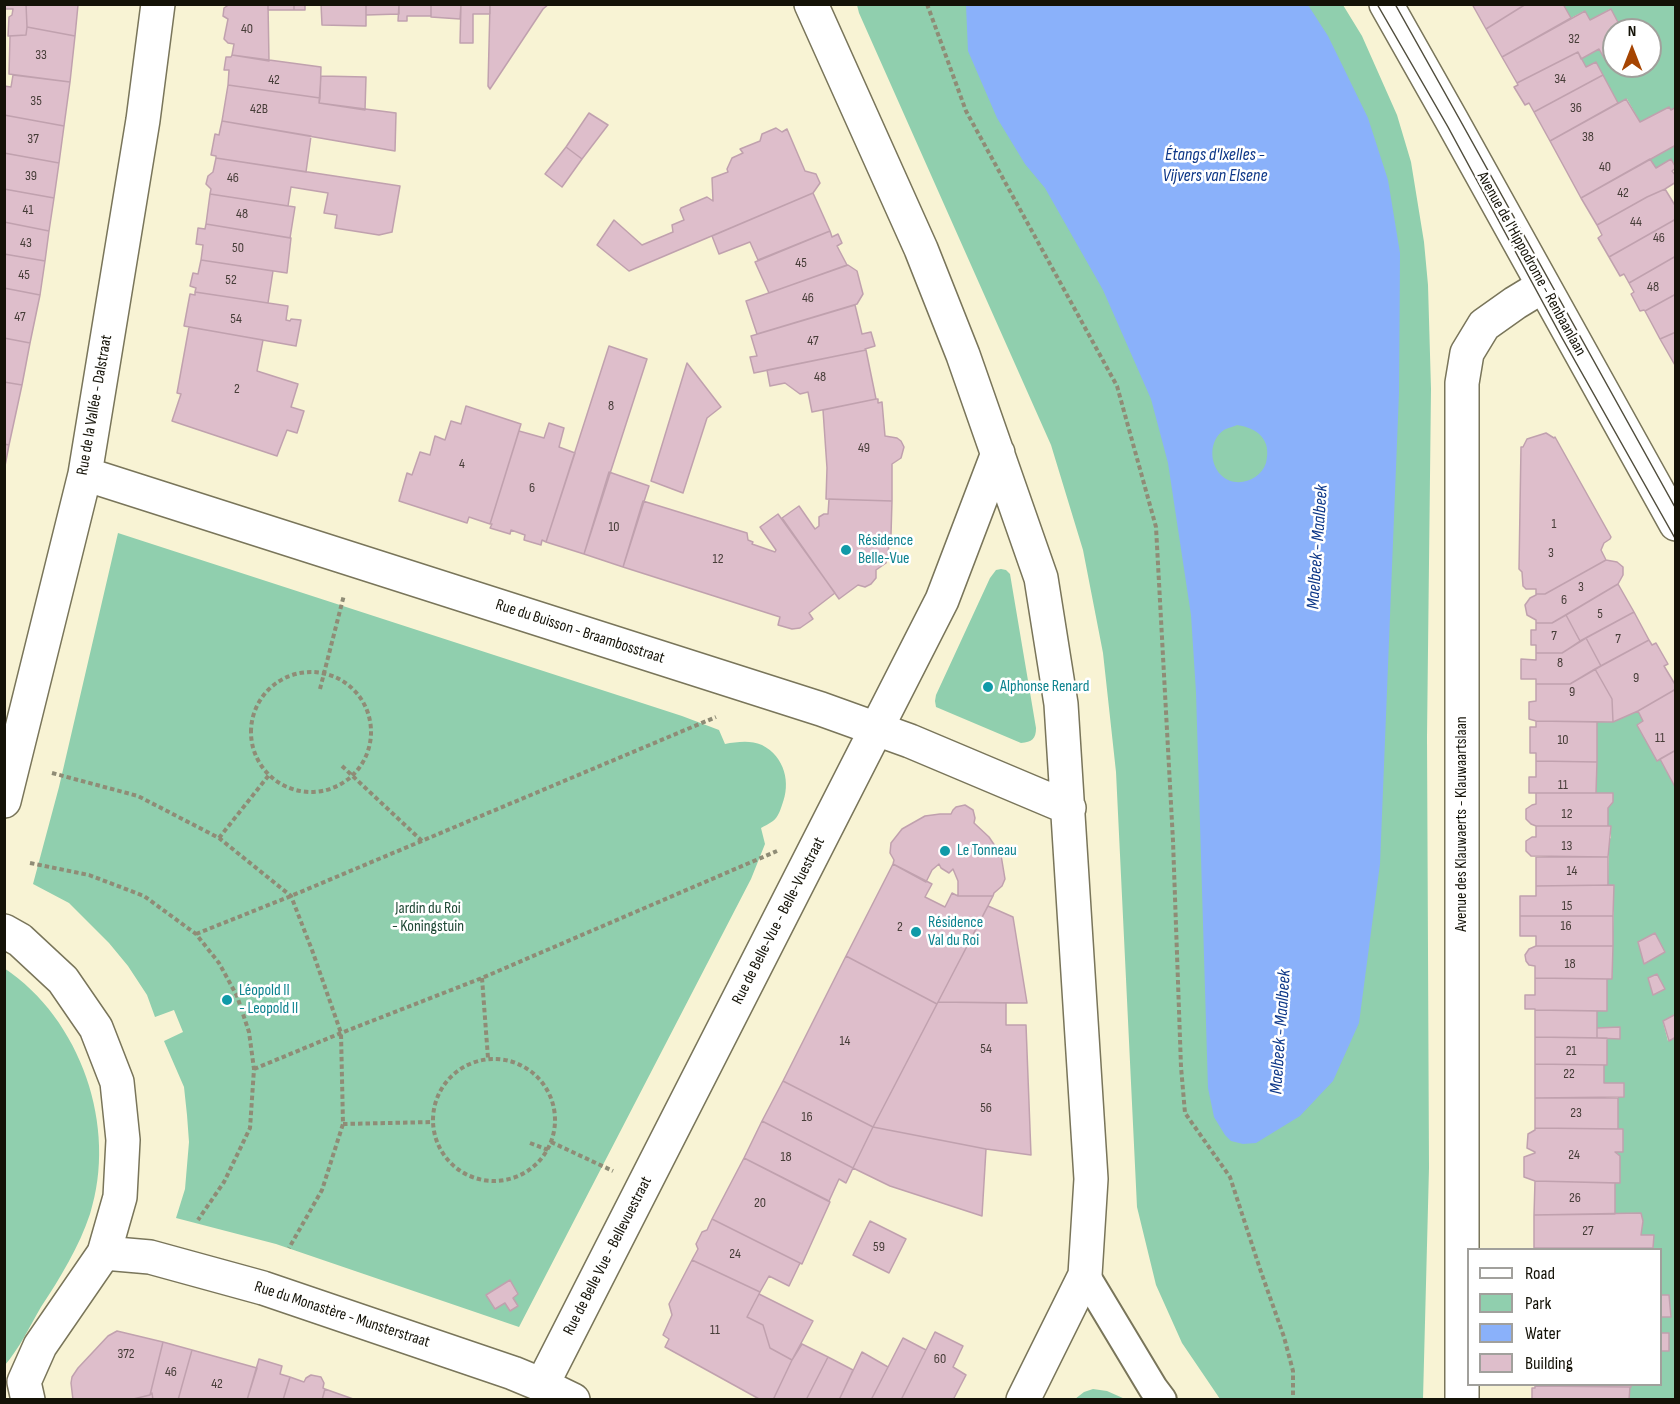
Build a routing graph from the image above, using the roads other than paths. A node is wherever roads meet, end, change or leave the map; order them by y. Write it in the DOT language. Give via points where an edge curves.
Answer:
graph roads {
  1 [pos="158,4"];
  2 [pos="811,4"];
  3 [pos="1386,4"];
  4 [pos="1543,286"];
  5 [pos="998,453"];
  6 [pos="85,474"];
  7 [pos="1676,524"];
  8 [pos="877,729"];
  9 [pos="4,801"];
  10 [pos="1069,808"];
  11 [pos="4,931"];
  12 [pos="681,1112"];
  13 [pos="104,1253"];
  14 [pos="1085,1275"];
  15 [pos="19,1390"];
  16 [pos="539,1392"];
  17 [pos="573,1400"];
  18 [pos="1023,1400"];
  19 [pos="1162,1400"];
  20 [pos="1462,1400"];
  1 -- 6 [label="street, Rue de la Vallée - Dalstraat"];
  2 -- 5 [label="street" via="921,249"];
  3 -- 4 [label="street, Avenue de l'Hippodrome - Renbaanlaan"];
  4 -- 7 [label="street, Avenue de l'Hippodrome - Renbaanlaan"];
  4 -- 20 [label="street, Avenue des Klauwaerts - Klauwaartslaan" via="1484,325 1467,353 1462,383"];
  5 -- 8 [label="street, Rue de Belle-Vue - Belle-Vuestraat" via="942,600"];
  5 -- 10 [label="street" via="1041,578 1061,704"];
  6 -- 8 [label="street, Rue du Buisson - Braambosstraat"];
  6 -- 9 [label="street, Rue de la Vallée - Dalstraat"];
  8 -- 10 [label="street, Rue du Buisson - Braambosstraat"];
  8 -- 12 [label="street, Rue de Belle-Vue - Belle-Vuestraat"];
  10 -- 14 [label="street" via="1091,1179"];
  11 -- 13 [label="street" via="20,940 63,980 96,1028 117,1082 123,1140 120,1197"];
  12 -- 16 [label="street, Rue de Belle Vue - Bellevuestraat"];
  13 -- 15 [label="street" via="40,1346"];
  13 -- 16 [label="street, Rue du Monastère - Munsterstraat" via="150,1257 263,1288 513,1373"];
  14 -- 18 [label="street"];
  14 -- 19 [label="street"];
  16 -- 17 [label="street, Rue du Monastère - Munsterstraat"];
}
